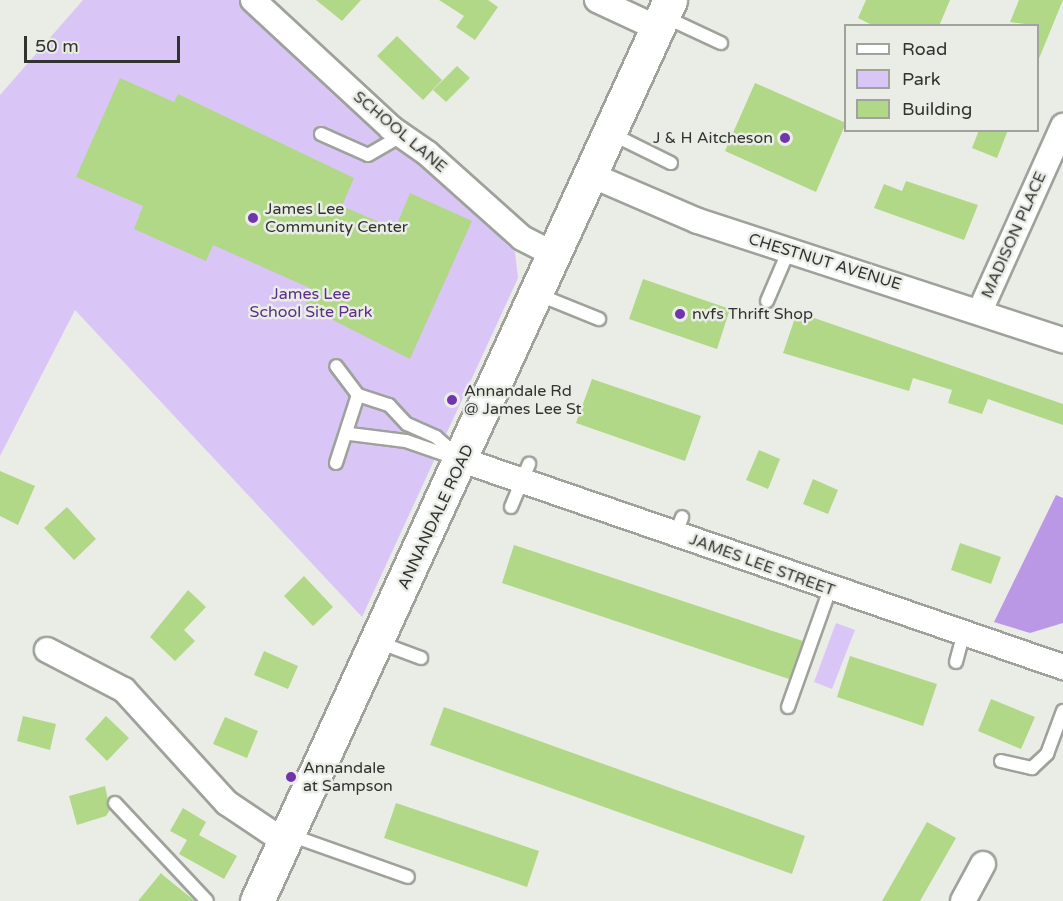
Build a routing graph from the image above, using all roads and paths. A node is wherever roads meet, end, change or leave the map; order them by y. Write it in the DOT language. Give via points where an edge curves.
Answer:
graph roads {
  1 [pos="253,0"];
  2 [pos="597,0"];
  3 [pos="663,15"];
  4 [pos="721,43"];
  5 [pos="1063,126"];
  6 [pos="609,133"];
  7 [pos="321,134"];
  8 [pos="402,135"];
  9 [pos="671,163"];
  10 [pos="591,175"];
  11 [pos="788,252"];
  12 [pos="554,254"];
  13 [pos="536,294"];
  14 [pos="767,301"];
  15 [pos="980,311"];
  16 [pos="599,319"];
  17 [pos="1063,340"];
  18 [pos="336,366"];
  19 [pos="358,395"];
  20 [pos="350,434"];
  21 [pos="462,460"];
  22 [pos="336,463"];
  23 [pos="525,472"];
  24 [pos="512,507"];
  25 [pos="830,589"];
  26 [pos="964,633"];
  27 [pos="378,642"];
  28 [pos="46,650"];
  29 [pos="421,658"];
  30 [pos="956,662"];
  31 [pos="1063,667"];
  32 [pos="788,708"];
  33 [pos="1063,711"];
  34 [pos="1001,761"];
  35 [pos="115,803"];
  36 [pos="287,838"];
  37 [pos="983,864"];
  38 [pos="408,877"];
  39 [pos="207,901"];
  40 [pos="257,901"];
  41 [pos="963,901"];
  1 -- 8 [label="street, SCHOOL LANE"];
  2 -- 3 [label="street"];
  3 -- 4 [label="lane"];
  3 -- 6 [label="main road, ANNANDALE ROAD"];
  5 -- 15 [label="street, MADISON PLACE"];
  6 -- 9 [label="lane"];
  6 -- 10 [label="main road, ANNANDALE ROAD"];
  7 -- 8 [label="lane" via="368,155"];
  8 -- 12 [label="street, SCHOOL LANE" via="522,238"];
  10 -- 11 [label="street, CHESTNUT AVENUE"];
  10 -- 12 [label="main road, ANNANDALE ROAD"];
  11 -- 14 [label="lane"];
  11 -- 15 [label="street, CHESTNUT AVENUE"];
  12 -- 13 [label="main road, ANNANDALE ROAD"];
  13 -- 16 [label="lane"];
  13 -- 21 [label="main road, ANNANDALE ROAD"];
  15 -- 17 [label="street, CHESTNUT AVENUE"];
  18 -- 19 [label="lane"];
  19 -- 20 [label="lane"];
  19 -- 21 [label="lane" via="389,405 407,424 436,437"];
  20 -- 21 [label="lane" via="406,441"];
  20 -- 22 [label="lane"];
  21 -- 23 [label="street, JAMES LEE STREET"];
  21 -- 27 [label="main road, ANNANDALE ROAD"];
  23 -- 24 [label="lane"];
  23 -- 25 [label="street, JAMES LEE STREET" via="679,525"];
  25 -- 26 [label="street, JAMES LEE STREET"];
  25 -- 32 [label="lane"];
  26 -- 30 [label="lane"];
  26 -- 31 [label="street, JAMES LEE STREET"];
  27 -- 29 [label="lane"];
  27 -- 36 [label="main road, ANNANDALE ROAD"];
  28 -- 36 [label="street" via="124,690 227,803"];
  33 -- 34 [label="lane" via="1047,754 1032,768"];
  35 -- 39 [label="lane"];
  36 -- 38 [label="lane"];
  36 -- 40 [label="main road, ANNANDALE ROAD"];
  37 -- 41 [label="street"];
}
